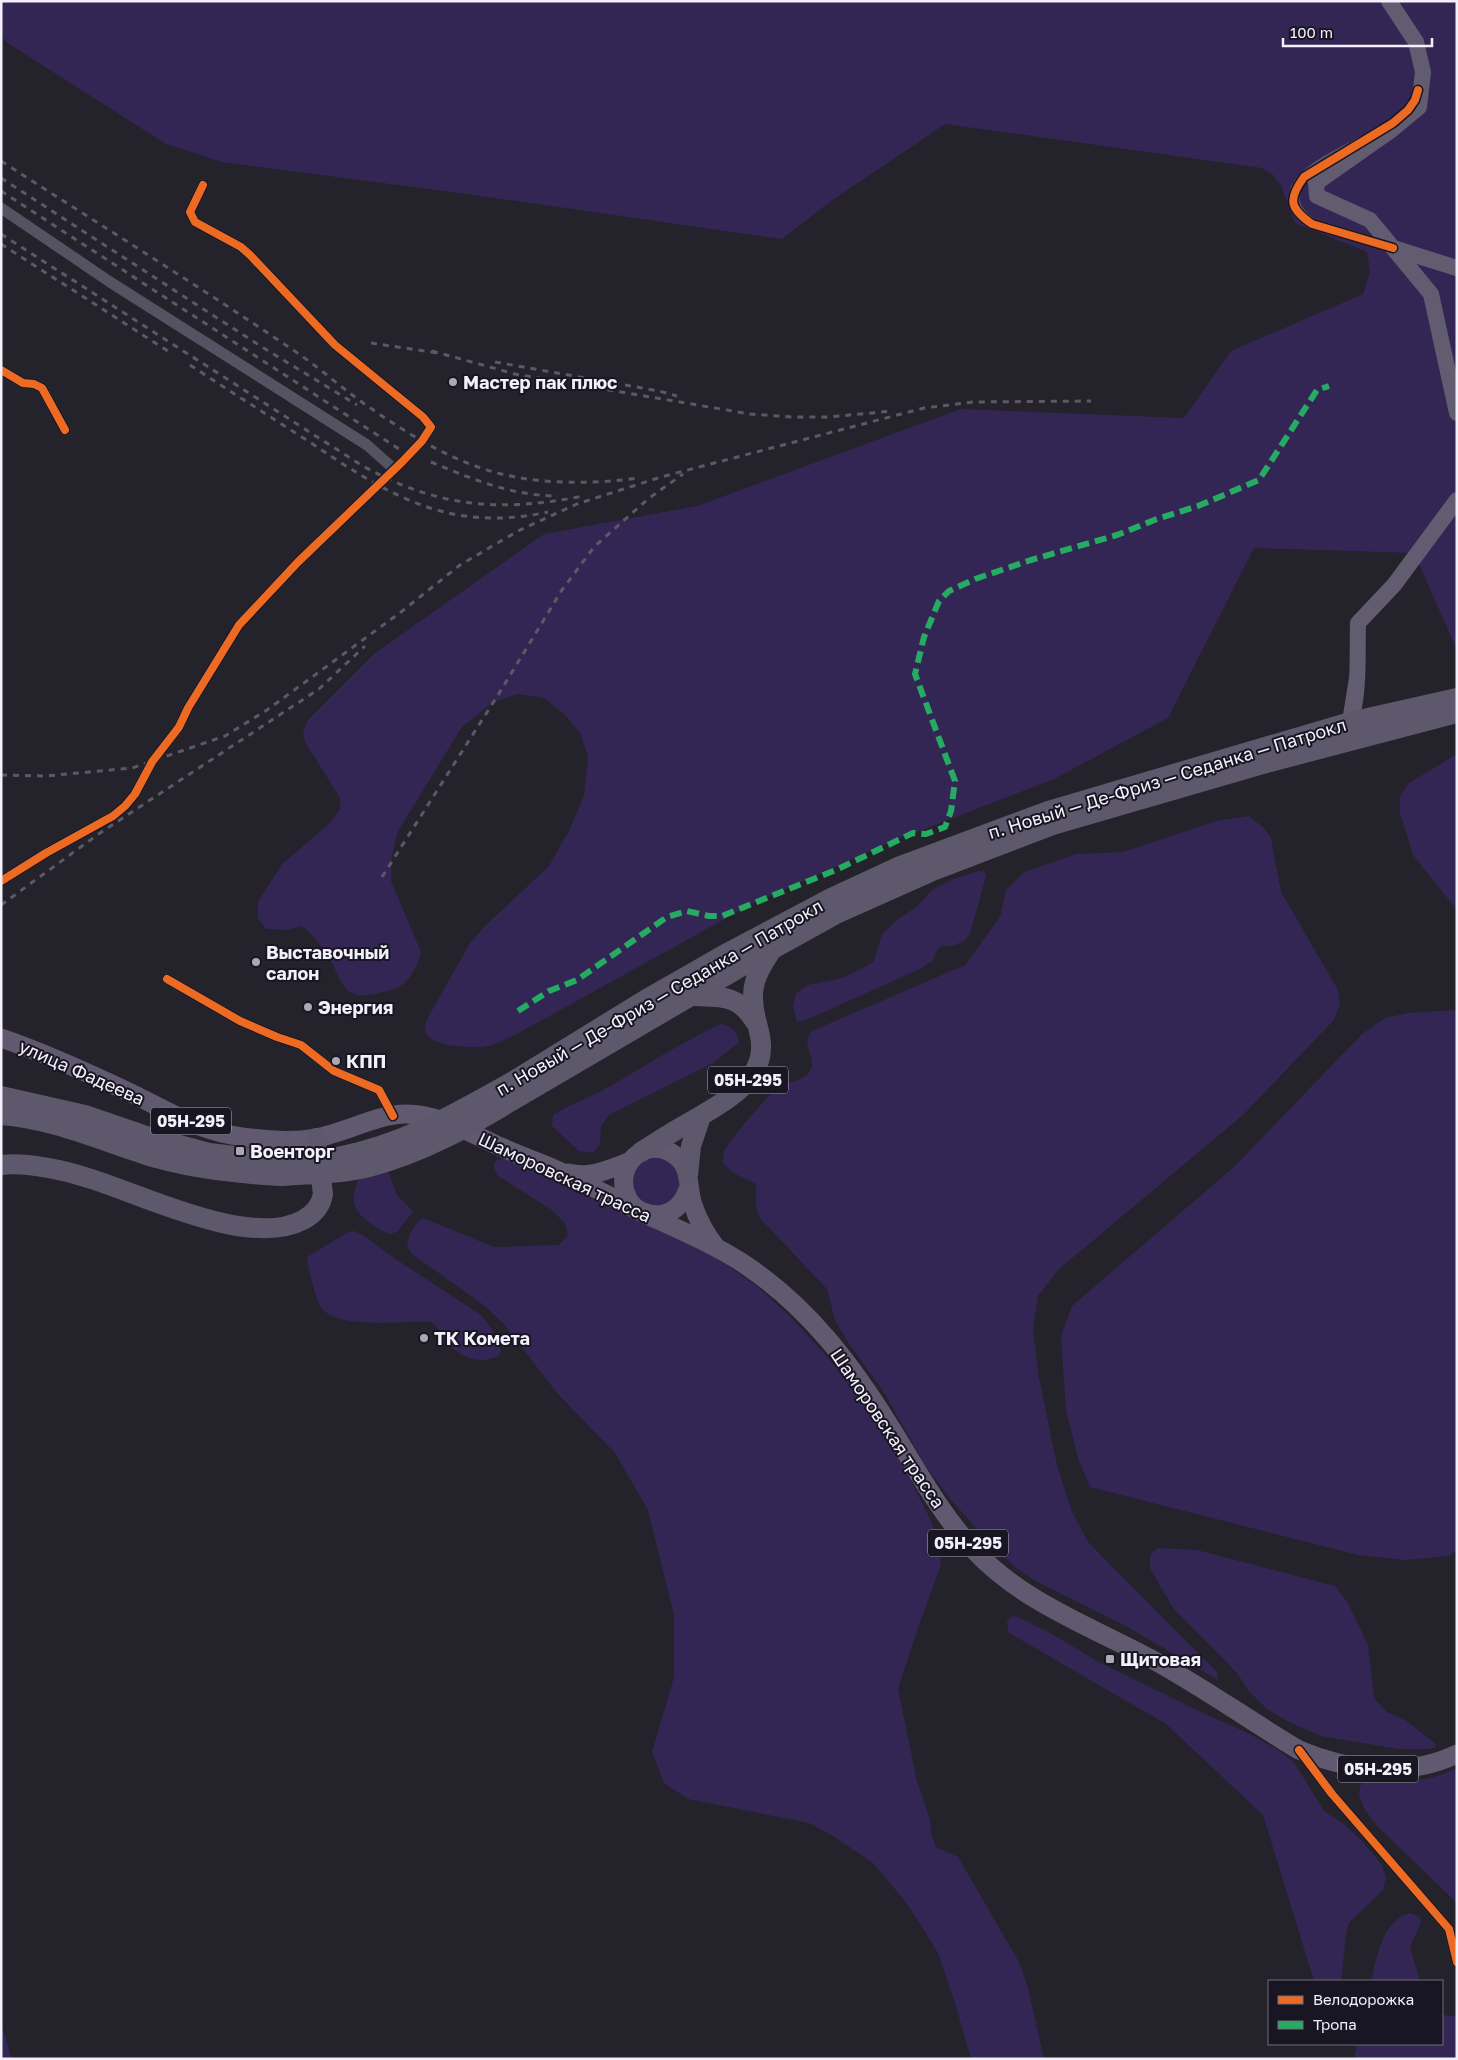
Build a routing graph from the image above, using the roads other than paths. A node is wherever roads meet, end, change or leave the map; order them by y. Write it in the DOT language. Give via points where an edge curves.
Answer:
graph roads {
  1 [pos="1390,1"];
  2 [pos="1418,90"];
  3 [pos="203,185"];
  4 [pos="1,208"];
  5 [pos="1393,248"];
  6 [pos="1457,268"];
  7 [pos="1,370"];
  8 [pos="1457,413"];
  9 [pos="65,430"];
  10 [pos="394,469"];
  11 [pos="1457,500"];
  12 [pos="1457,698"];
  13 [pos="1457,713"];
  14 [pos="1350,722"];
  15 [pos="1,881"];
  16 [pos="772,949"];
  17 [pos="167,979"];
  18 [pos="694,996"];
  19 [pos="757,1025"];
  20 [pos="1,1038"];
  21 [pos="515,1090"];
  22 [pos="7,1093"];
  23 [pos="1,1115"];
  24 [pos="393,1116"];
  25 [pos="700,1116"];
  26 [pos="316,1138"];
  27 [pos="635,1157"];
  28 [pos="1,1165"];
  29 [pos="282,1168"];
  30 [pos="561,1172"];
  31 [pos="688,1181"];
  32 [pos="642,1212"];
  33 [pos="717,1249"];
  34 [pos="1299,1750"];
  35 [pos="1457,1754"];
  36 [pos="1457,1962"];
  1 -- 5 [label="main road" via="1416,42 1423,72 1419,106 1390,131 1316,183 1317,196 1370,220"];
  2 -- 5 [label="street" via="1408,110 1393,123 1304,177 1292,197 1302,217 1312,224"];
  3 -- 10 [label="street" via="190,212 195,222 241,247 335,345 431,427 422,441"];
  4 -- 10 [label="street" via="110,282 367,445"];
  5 -- 6 [label="main road"];
  5 -- 8 [label="main road" via="1431,294"];
  7 -- 9 [label="street" via="23,383 42,388"];
  10 -- 15 [label="street" via="298,562 239,625 179,727 152,762 125,806"];
  11 -- 14 [label="main road" via="1394,585 1358,623 1357,678"];
  12 -- 14 [label="highway, п. Новый — Де-Фриз — Седанка — Патрокл"];
  13 -- 16 [label="highway, п. Новый — Де-Фриз — Седанка — Патрокл" via="1270,762 1053,825 886,890"];
  14 -- 21 [label="highway, п. Новый — Де-Фриз — Седанка — Патрокл" via="1048,811 900,866 830,898 645,1000"];
  16 -- 18 [label="highway, п. Новый — Де-Фриз — Седанка — Патрокл"];
  16 -- 19 [label="highway, 05Н-295" via="752,988"];
  17 -- 24 [label="street" via="240,1021 301,1044 334,1071 379,1090"];
  18 -- 19 [label="highway" via="733,999 749,1012"];
  18 -- 21 [label="highway, п. Новый — Де-Фриз — Седанка — Патрокл"];
  19 -- 25 [label="highway, 05Н-295" via="761,1052 755,1070 745,1084"];
  20 -- 26 [label="main road, улица Фадеева / 05Н-295" via="74,1066 179,1116 226,1134 268,1141"];
  21 -- 29 [label="highway, п. Новый — Де-Фриз — Седанка — Патрокл, bridge" via="392,1143"];
  22 -- 29 [label="highway, п. Новый — Де-Фриз — Седанка — Патрокл" via="149,1137"];
  23 -- 29 [label="highway, п. Новый — Де-Фриз — Седанка — Патрокл" via="37,1120 82,1132 161,1159 243,1174"];
  24 -- 26 [label="main road, улица Фадеева / 05Н-295"];
  24 -- 30 [label="main road, Шаморовская трасса / 05Н-295" via="407,1114 450,1124"];
  25 -- 27 [label="highway"];
  25 -- 31 [label="highway, 05Н-295" via="691,1146"];
  26 -- 28 [label="highway" via="323,1194 320,1205 311,1216 297,1223 266,1228 194,1216 80,1176 32,1166"];
  27 -- 30 [label="main road, 05Н-295" via="594,1174"];
  27 -- 31 [label="main road, 05Н-295" via="650,1149 670,1152 681,1161"];
  27 -- 32 [label="main road, 05Н-295" via="623,1175 624,1190 630,1203"];
  30 -- 32 [label="main road, Шаморовская трасса / 05Н-295"];
  31 -- 32 [label="main road, 05Н-295" via="684,1199 676,1208 666,1214"];
  31 -- 33 [label="main road, 05Н-295" via="697,1217"];
  32 -- 33 [label="main road, Шаморовская трасса / 05Н-295"];
  33 -- 34 [label="main road, Шаморовская трасса / 05Н-295" via="773,1285 832,1343 866,1389 938,1505 975,1551 998,1572 1062,1614 1157,1662"];
  34 -- 35 [label="main road, Шаморовская трасса / 05Н-295" via="1345,1764 1386,1771 1423,1766"];
  34 -- 36 [label="street" via="1332,1794 1449,1929"];
}
